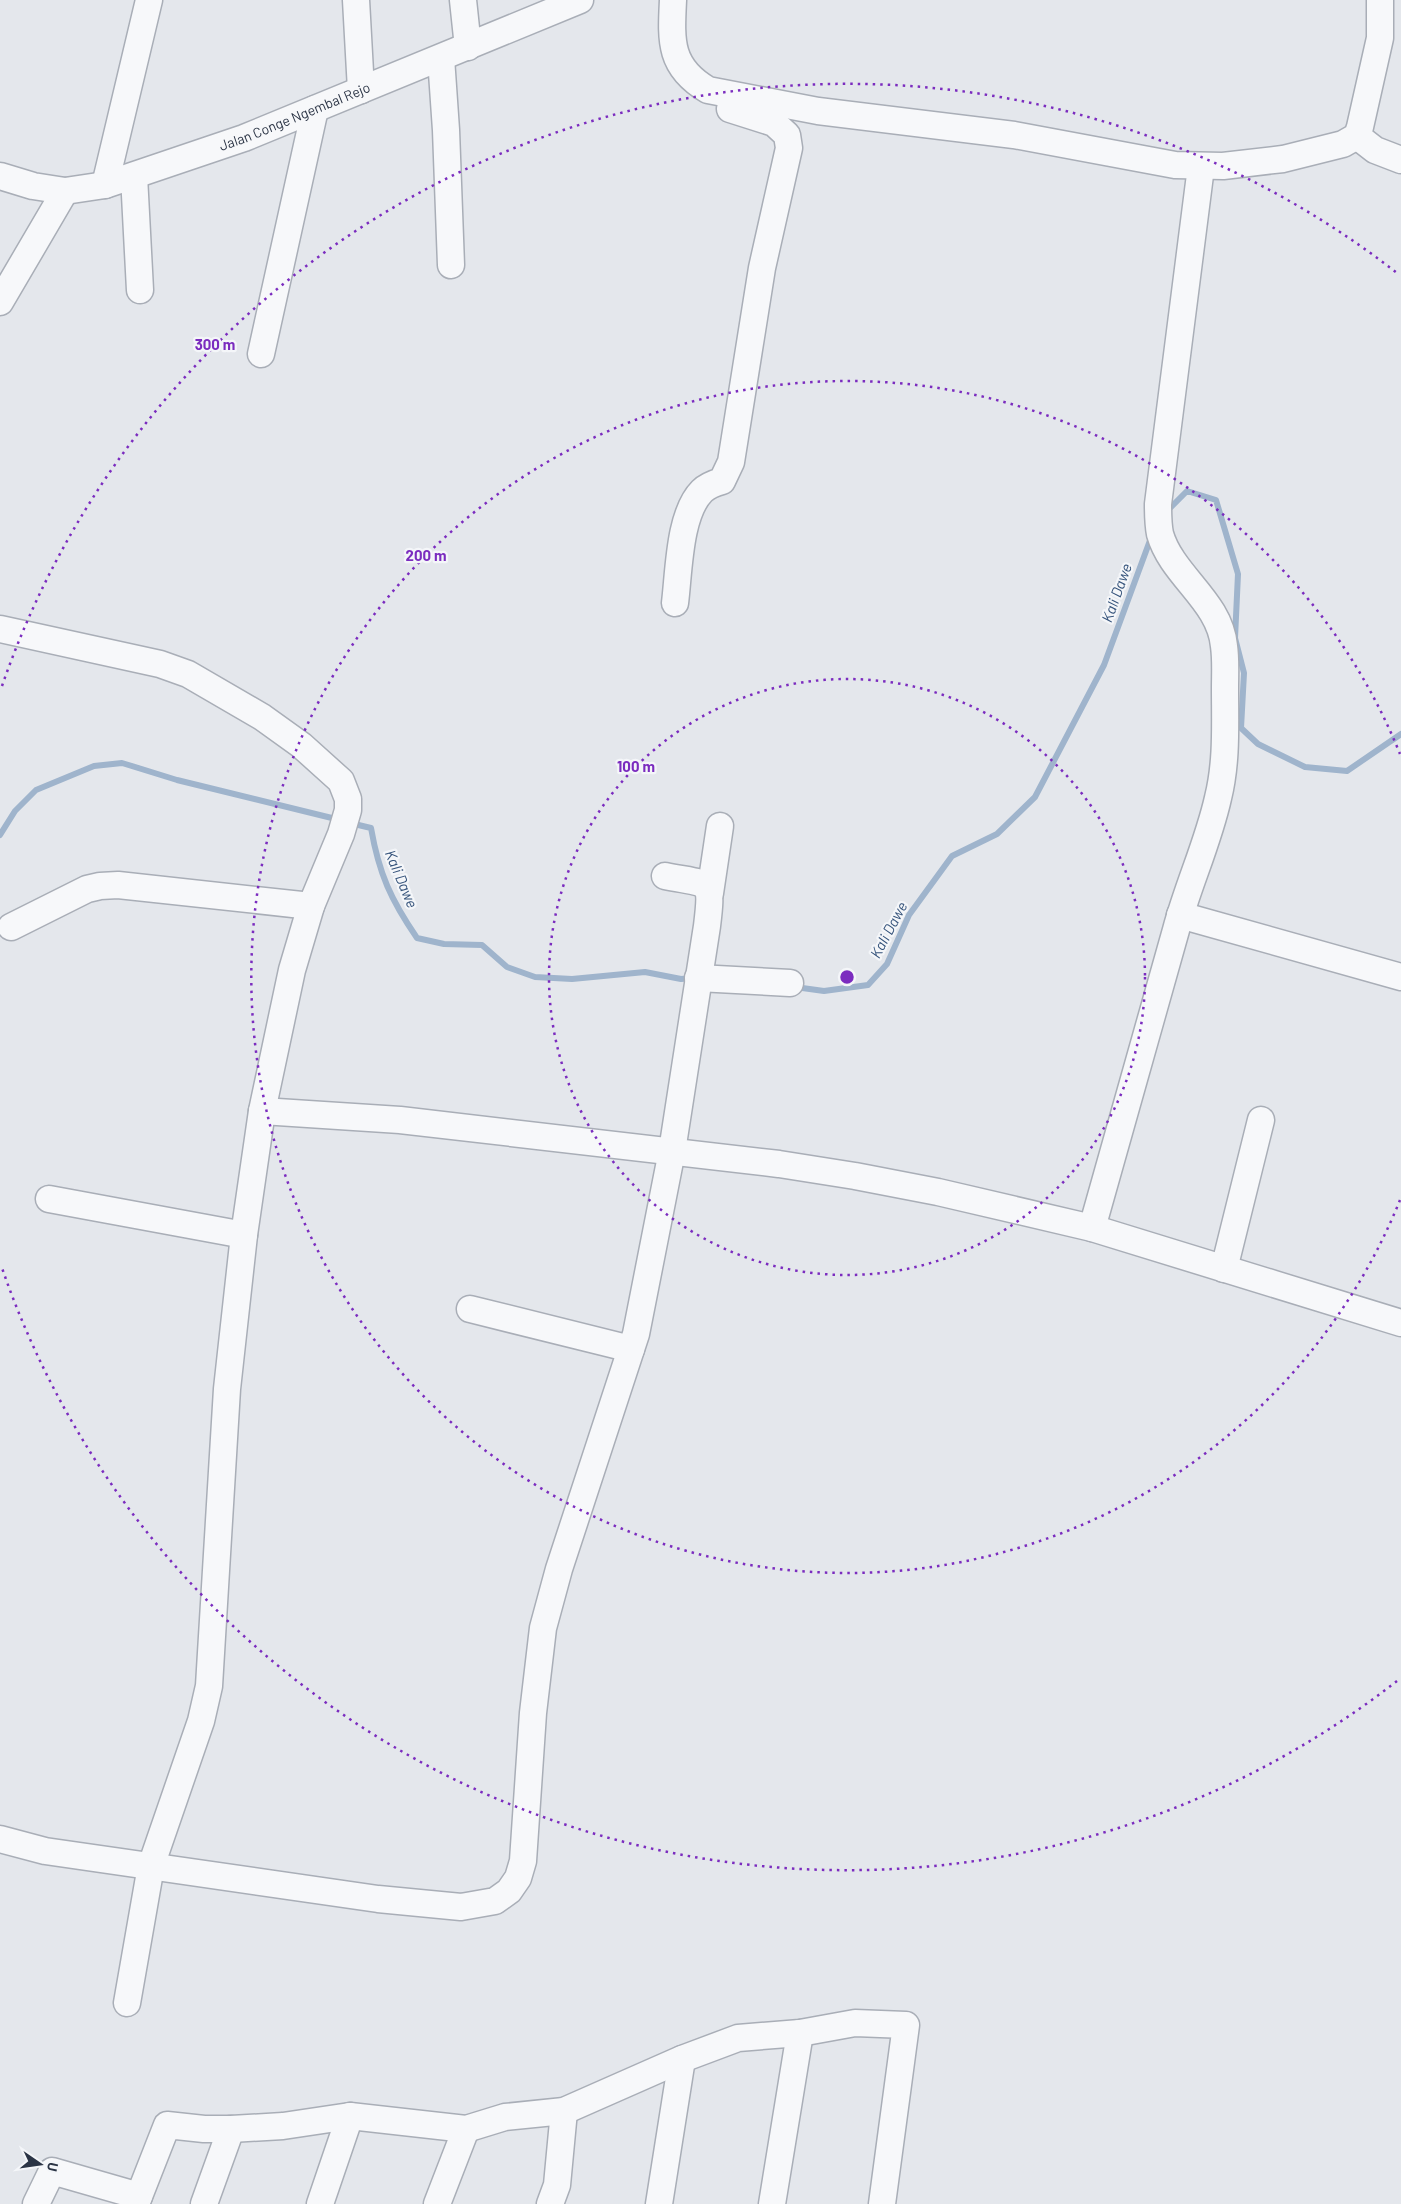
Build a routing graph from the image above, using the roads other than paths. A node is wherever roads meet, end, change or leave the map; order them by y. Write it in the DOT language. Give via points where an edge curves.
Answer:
graph roads {
  1 [pos="149,0"];
  2 [pos="356,0"];
  3 [pos="463,0"];
  4 [pos="580,0"];
  5 [pos="673,0"];
  6 [pos="1380,0"];
  7 [pos="468,47"];
  8 [pos="441,58"];
  9 [pos="361,90"];
  10 [pos="708,90"];
  11 [pos="314,109"];
  12 [pos="1357,136"];
  13 [pos="1401,160"];
  14 [pos="1201,167"];
  15 [pos="0,176"];
  16 [pos="134,176"];
  17 [pos="105,185"];
  18 [pos="65,191"];
  19 [pos="451,265"];
  20 [pos="140,290"];
  21 [pos="0,302"];
  22 [pos="261,354"];
  23 [pos="675,602"];
  24 [pos="0,628"];
  25 [pos="720,826"];
  26 [pos="665,876"];
  27 [pos="710,893"];
  28 [pos="311,906"];
  29 [pos="1180,915"];
  30 [pos="11,927"];
  31 [pos="698,978"];
  32 [pos="1401,978"];
  33 [pos="790,983"];
  34 [pos="262,1111"];
  35 [pos="1260,1120"];
  36 [pos="672,1151"];
  37 [pos="49,1199"];
  38 [pos="1092,1228"];
  39 [pos="244,1234"];
  40 [pos="1224,1269"];
  41 [pos="470,1309"];
  42 [pos="1400,1318"];
  43 [pos="631,1349"];
  44 [pos="0,1839"];
  45 [pos="151,1866"];
  46 [pos="127,2003"];
  47 [pos="800,2033"];
  48 [pos="682,2059"];
  49 [pos="564,2111"];
  50 [pos="350,2116"];
  51 [pos="232,2129"];
  52 [pos="466,2129"];
  53 [pos="138,2200"];
  54 [pos="36,2204"];
  55 [pos="204,2204"];
  56 [pos="320,2204"];
  57 [pos="437,2204"];
  58 [pos="550,2204"];
  59 [pos="659,2204"];
  60 [pos="772,2204"];
  61 [pos="882,2204"];
  1 -- 17 [label="street"];
  2 -- 9 [label="street"];
  3 -- 7 [label="street"];
  4 -- 7 [label="street, Jalan Conge Ngembal Rejo"];
  5 -- 10 [label="street" via="675,54 682,70 693,82"];
  6 -- 12 [label="street" via="1380,38"];
  7 -- 8 [label="street, Jalan Conge Ngembal Rejo"];
  8 -- 9 [label="street, Jalan Conge Ngembal Rejo"];
  8 -- 19 [label="street"];
  9 -- 11 [label="street, Jalan Conge Ngembal Rejo"];
  10 -- 14 [label="street" via="818,111 1014,135"];
  10 -- 23 [label="street" via="712,100 723,108 780,127 787,135 788,148 762,268 731,462 722,481 702,490 689,513 682,541"];
  11 -- 16 [label="street, Jalan Conge Ngembal Rejo" via="244,138"];
  11 -- 22 [label="street"];
  12 -- 13 [label="street" via="1376,150"];
  12 -- 14 [label="street" via="1343,144 1283,159"];
  14 -- 29 [label="street" via="1158,520 1170,554 1221,629 1226,728 1218,797"];
  15 -- 18 [label="street, Jalan Conge Ngembal Rejo"];
  16 -- 17 [label="street, Jalan Conge Ngembal Rejo"];
  16 -- 20 [label="street"];
  17 -- 18 [label="street, Jalan Conge Ngembal Rejo"];
  18 -- 21 [label="street"];
  24 -- 28 [label="street" via="160,664 188,674 262,717 301,745 346,789 344,822"];
  25 -- 27 [label="street"];
  26 -- 27 [label="street" via="702,883"];
  27 -- 31 [label="street"];
  28 -- 30 [label="street" via="118,885 100,886"];
  28 -- 34 [label="street" via="292,970"];
  29 -- 32 [label="street"];
  29 -- 38 [label="street"];
  31 -- 33 [label="street"];
  31 -- 36 [label="street"];
  34 -- 36 [label="street" via="400,1120"];
  34 -- 39 [label="street"];
  35 -- 40 [label="street"];
  36 -- 38 [label="street" via="855,1176"];
  36 -- 43 [label="street"];
  37 -- 39 [label="street"];
  38 -- 40 [label="street"];
  39 -- 45 [label="street" via="227,1389 209,1686 201,1721"];
  40 -- 42 [label="street"];
  41 -- 43 [label="street"];
  43 -- 45 [label="street" via="547,1610 538,1661 523,1861 518,1878 509,1891 495,1901 461,1907"];
  44 -- 45 [label="street" via="45,1851"];
  45 -- 46 [label="street"];
  47 -- 48 [label="street" via="738,2038"];
  47 -- 60 [label="street"];
  47 -- 61 [label="street" via="855,2023 906,2025"];
  48 -- 49 [label="street"];
  48 -- 59 [label="street"];
  49 -- 52 [label="street" via="505,2117"];
  49 -- 58 [label="street" via="557,2185"];
  50 -- 51 [label="street"];
  50 -- 52 [label="street"];
  50 -- 56 [label="street"];
  51 -- 53 [label="street" via="167,2125"];
  51 -- 55 [label="street"];
  52 -- 57 [label="street"];
  53 -- 54 [label="street" via="52,2171"];
}
